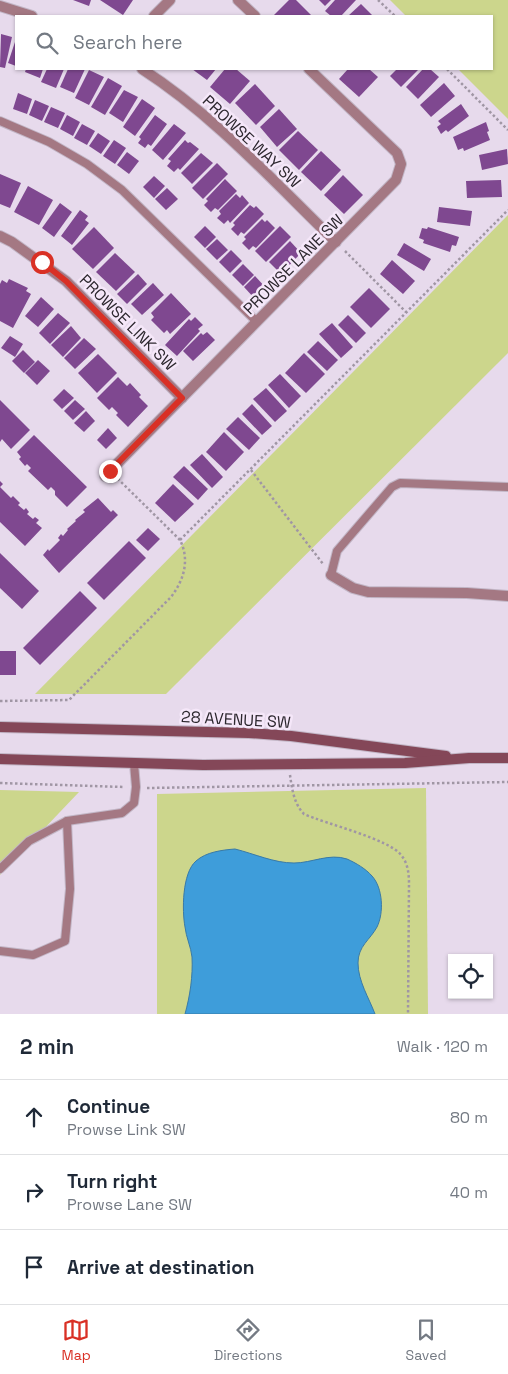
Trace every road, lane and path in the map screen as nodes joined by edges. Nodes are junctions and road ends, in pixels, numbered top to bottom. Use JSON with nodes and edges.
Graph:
{"nodes":[{"id":1,"x":170,"y":0,"type":"edge"},
{"id":2,"x":238,"y":0,"type":"edge"},
{"id":3,"x":378,"y":0,"type":"edge"},
{"id":4,"x":0,"y":6,"type":"edge"},
{"id":5,"x":29,"y":15,"type":"edge"},
{"id":6,"x":155,"y":15,"type":"edge"},
{"id":7,"x":254,"y":15,"type":"edge"},
{"id":8,"x":394,"y":15,"type":"edge"},
{"id":9,"x":144,"y":70,"type":"edge"},
{"id":10,"x":310,"y":70,"type":"edge"},
{"id":11,"x":448,"y":70,"type":"edge"},
{"id":12,"x":0,"y":121,"type":"edge"},
{"id":13,"x":508,"y":130,"type":"edge"},
{"id":14,"x":508,"y":210,"type":"edge"},
{"id":15,"x":0,"y":236,"type":"edge"},
{"id":16,"x":336,"y":242,"type":"junction"},
{"id":17,"x":406,"y":312,"type":"junction"},
{"id":18,"x":257,"y":322,"type":"junction"},
{"id":19,"x":182,"y":398,"type":"junction"},
{"id":20,"x":251,"y":470,"type":"junction"},
{"id":21,"x":108,"y":473,"type":"joint"},
{"id":22,"x":508,"y":487,"type":"edge"},
{"id":23,"x":180,"y":540,"type":"junction"},
{"id":24,"x":331,"y":575,"type":"junction"},
{"id":25,"x":508,"y":596,"type":"edge"},
{"id":26,"x":0,"y":701,"type":"edge"},
{"id":27,"x":0,"y":727,"type":"edge"},
{"id":28,"x":469,"y":758,"type":"junction"},
{"id":29,"x":508,"y":758,"type":"edge"},
{"id":30,"x":0,"y":759,"type":"edge"},
{"id":31,"x":134,"y":764,"type":"junction"},
{"id":32,"x":290,"y":774,"type":"dead end"},
{"id":33,"x":508,"y":782,"type":"edge"},
{"id":34,"x":0,"y":783,"type":"edge"},
{"id":35,"x":292,"y":786,"type":"junction"},
{"id":36,"x":122,"y":787,"type":"dead end"},
{"id":37,"x":150,"y":788,"type":"dead end"},
{"id":38,"x":67,"y":822,"type":"junction"},
{"id":39,"x":0,"y":869,"type":"edge"},
{"id":40,"x":0,"y":951,"type":"edge"},
{"id":41,"x":408,"y":1014,"type":"edge"}],
"edges":[{"from":1,"to":6,"type":"street"},
{"from":2,"to":7,"type":"street"},
{"from":3,"to":8,"type":"path"},
{"from":4,"to":5,"type":"street"},
{"from":9,"to":16,"type":"street","name":"PROWSE WAY SW"},
{"from":10,"to":16,"type":"street","name":"PROWSE LANE SW"},
{"from":11,"to":13,"type":"path"},
{"from":12,"to":18,"type":"lane"},
{"from":14,"to":17,"type":"path"},
{"from":15,"to":19,"type":"street","name":"PROWSE LINK SW"},
{"from":16,"to":17,"type":"path"},
{"from":16,"to":18,"type":"street","name":"PROWSE LANE SW"},
{"from":17,"to":20,"type":"path"},
{"from":18,"to":19,"type":"street","name":"PROWSE LANE SW"},
{"from":19,"to":21,"type":"street","name":"PROWSE LANE SW"},
{"from":20,"to":23,"type":"path"},
{"from":20,"to":24,"type":"path"},
{"from":21,"to":23,"type":"path"},
{"from":22,"to":24,"type":"lane"},
{"from":23,"to":26,"type":"path"},
{"from":24,"to":25,"type":"street"},
{"from":27,"to":28,"type":"main road","name":"28 AVENUE SW"},
{"from":28,"to":29,"type":"main road","name":"28 AVENUE SW"},
{"from":28,"to":31,"type":"main road","name":"28 AVENUE SW"},
{"from":30,"to":31,"type":"main road","name":"28 AVENUE SW"},
{"from":31,"to":38,"type":"lane"},
{"from":32,"to":35,"type":"path"},
{"from":33,"to":35,"type":"path"},
{"from":34,"to":36,"type":"path"},
{"from":35,"to":37,"type":"path"},
{"from":35,"to":41,"type":"path"},
{"from":38,"to":39,"type":"lane"},
{"from":38,"to":40,"type":"lane"}]}
